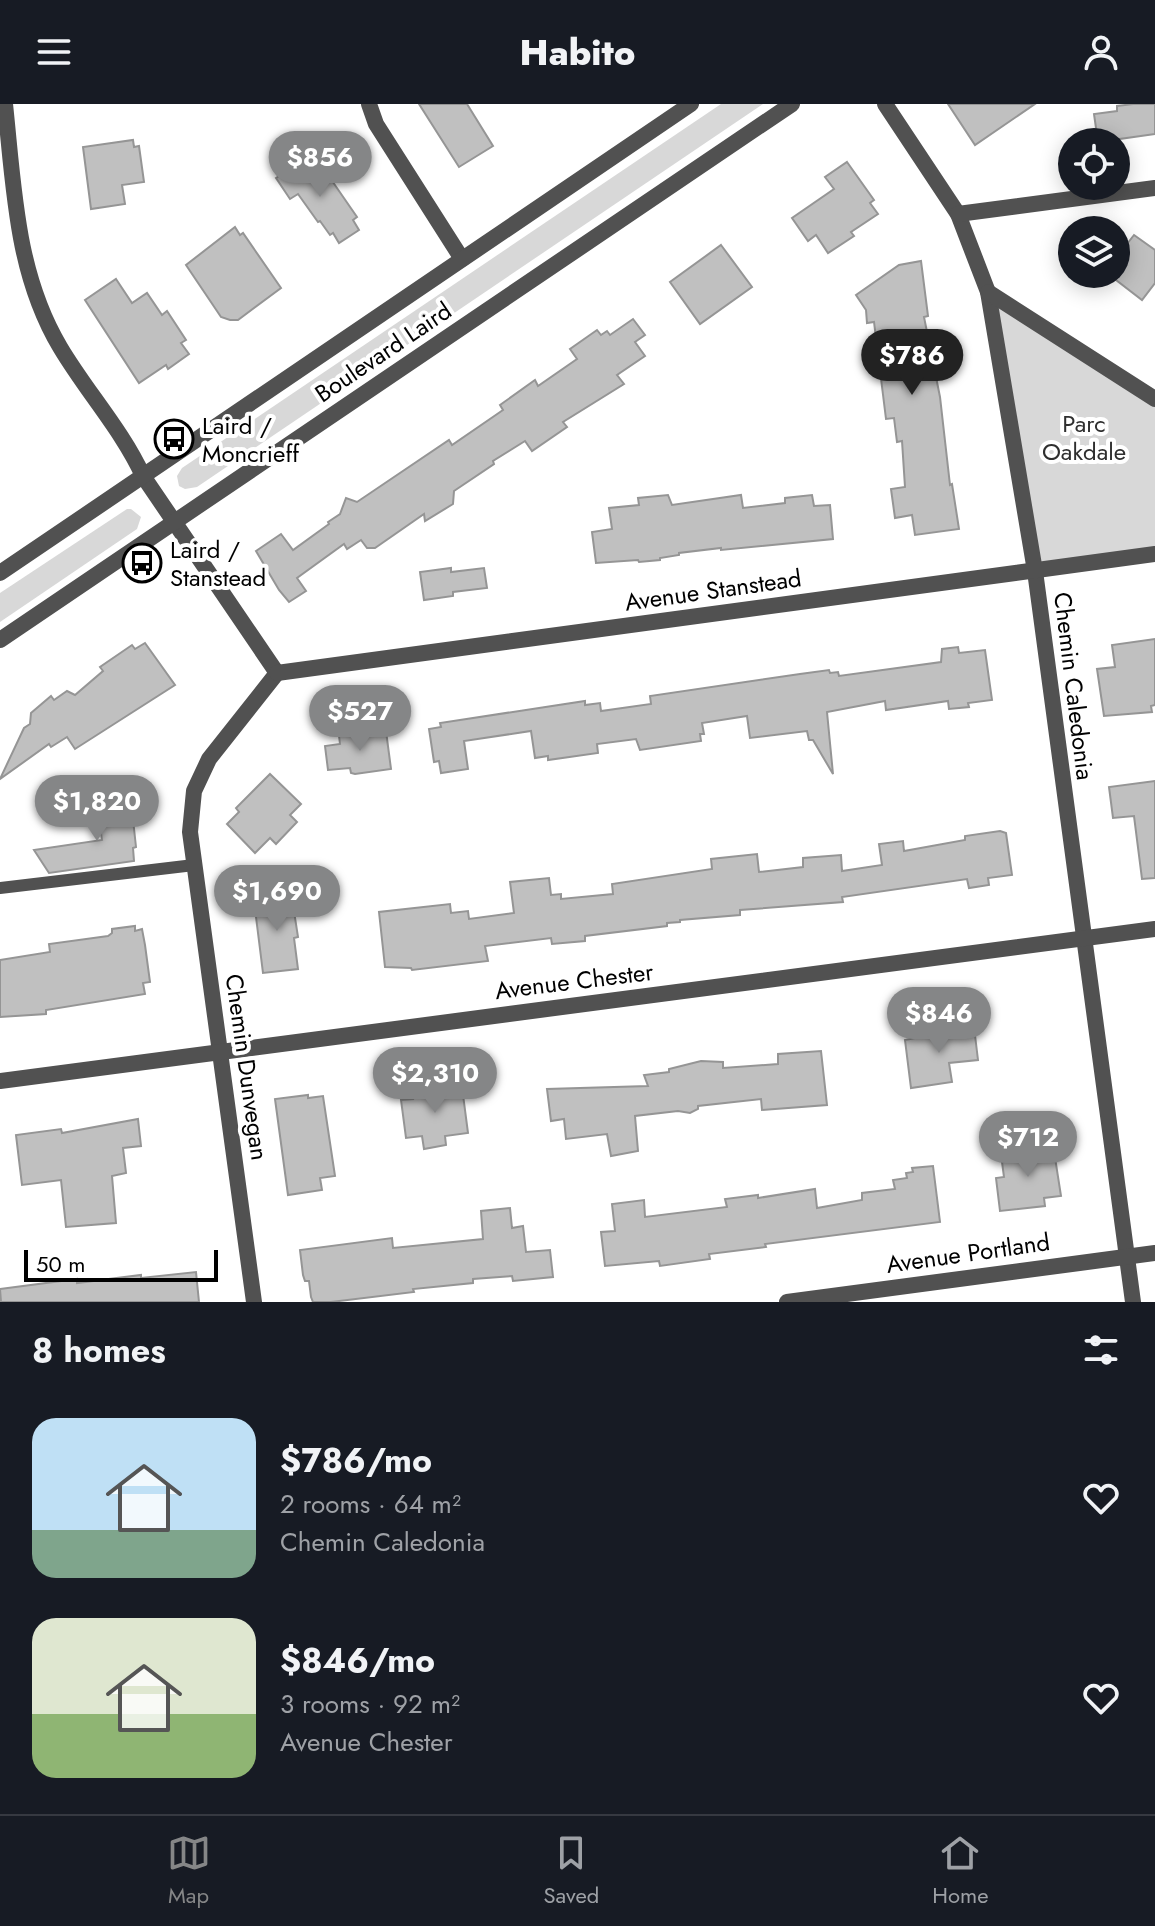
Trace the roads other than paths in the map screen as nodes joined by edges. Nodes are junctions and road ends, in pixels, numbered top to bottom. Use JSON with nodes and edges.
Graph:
{"nodes":[{"id":1,"x":5,"y":104,"type":"edge"},
{"id":2,"x":369,"y":104,"type":"edge"},
{"id":3,"x":691,"y":104,"type":"edge"},
{"id":4,"x":792,"y":104,"type":"edge"},
{"id":5,"x":885,"y":104,"type":"edge"},
{"id":6,"x":1155,"y":188,"type":"edge"},
{"id":7,"x":958,"y":214,"type":"junction"},
{"id":8,"x":462,"y":259,"type":"junction"},
{"id":9,"x":988,"y":292,"type":"junction"},
{"id":10,"x":1155,"y":399,"type":"edge"},
{"id":11,"x":143,"y":476,"type":"junction"},
{"id":12,"x":175,"y":522,"type":"junction"},
{"id":13,"x":1155,"y":554,"type":"edge"},
{"id":14,"x":1035,"y":571,"type":"junction"},
{"id":15,"x":0,"y":573,"type":"edge"},
{"id":16,"x":0,"y":640,"type":"edge"},
{"id":17,"x":277,"y":673,"type":"junction"},
{"id":18,"x":194,"y":865,"type":"junction"},
{"id":19,"x":0,"y":888,"type":"edge"},
{"id":20,"x":1155,"y":929,"type":"edge"},
{"id":21,"x":1083,"y":939,"type":"junction"},
{"id":22,"x":221,"y":1051,"type":"junction"},
{"id":23,"x":0,"y":1081,"type":"edge"},
{"id":24,"x":1155,"y":1253,"type":"edge"},
{"id":25,"x":1127,"y":1256,"type":"junction"},
{"id":26,"x":254,"y":1302,"type":"edge"},
{"id":27,"x":787,"y":1302,"type":"edge"},
{"id":28,"x":1133,"y":1302,"type":"edge"}],
"edges":[{"from":1,"to":11,"type":"street"},
{"from":2,"to":8,"type":"street"},
{"from":3,"to":8,"type":"street","name":"Boulevard Laird"},
{"from":4,"to":12,"type":"street","name":"Boulevard Laird"},
{"from":5,"to":7,"type":"street","name":"Chemin Caledonia"},
{"from":6,"to":7,"type":"street"},
{"from":7,"to":9,"type":"street","name":"Chemin Caledonia"},
{"from":8,"to":11,"type":"street","name":"Boulevard Laird"},
{"from":9,"to":10,"type":"street"},
{"from":9,"to":14,"type":"street","name":"Chemin Caledonia"},
{"from":11,"to":12,"type":"street"},
{"from":11,"to":15,"type":"street","name":"Boulevard Laird"},
{"from":12,"to":16,"type":"street","name":"Boulevard Laird"},
{"from":12,"to":17,"type":"street"},
{"from":13,"to":14,"type":"street","name":"Avenue Stanstead"},
{"from":14,"to":17,"type":"street","name":"Avenue Stanstead"},
{"from":14,"to":21,"type":"street","name":"Chemin Caledonia"},
{"from":17,"to":18,"type":"street","name":"Chemin Dunvegan"},
{"from":18,"to":19,"type":"lane"},
{"from":18,"to":22,"type":"street","name":"Chemin Dunvegan"},
{"from":20,"to":21,"type":"street","name":"Avenue Chester"},
{"from":21,"to":22,"type":"street","name":"Avenue Chester"},
{"from":21,"to":25,"type":"street","name":"Chemin Caledonia"},
{"from":22,"to":23,"type":"street","name":"Avenue Chester"},
{"from":22,"to":26,"type":"street","name":"Chemin Dunvegan"},
{"from":24,"to":25,"type":"street","name":"Avenue Portland"},
{"from":25,"to":27,"type":"street","name":"Avenue Portland"},
{"from":25,"to":28,"type":"street","name":"Chemin Caledonia"}]}
